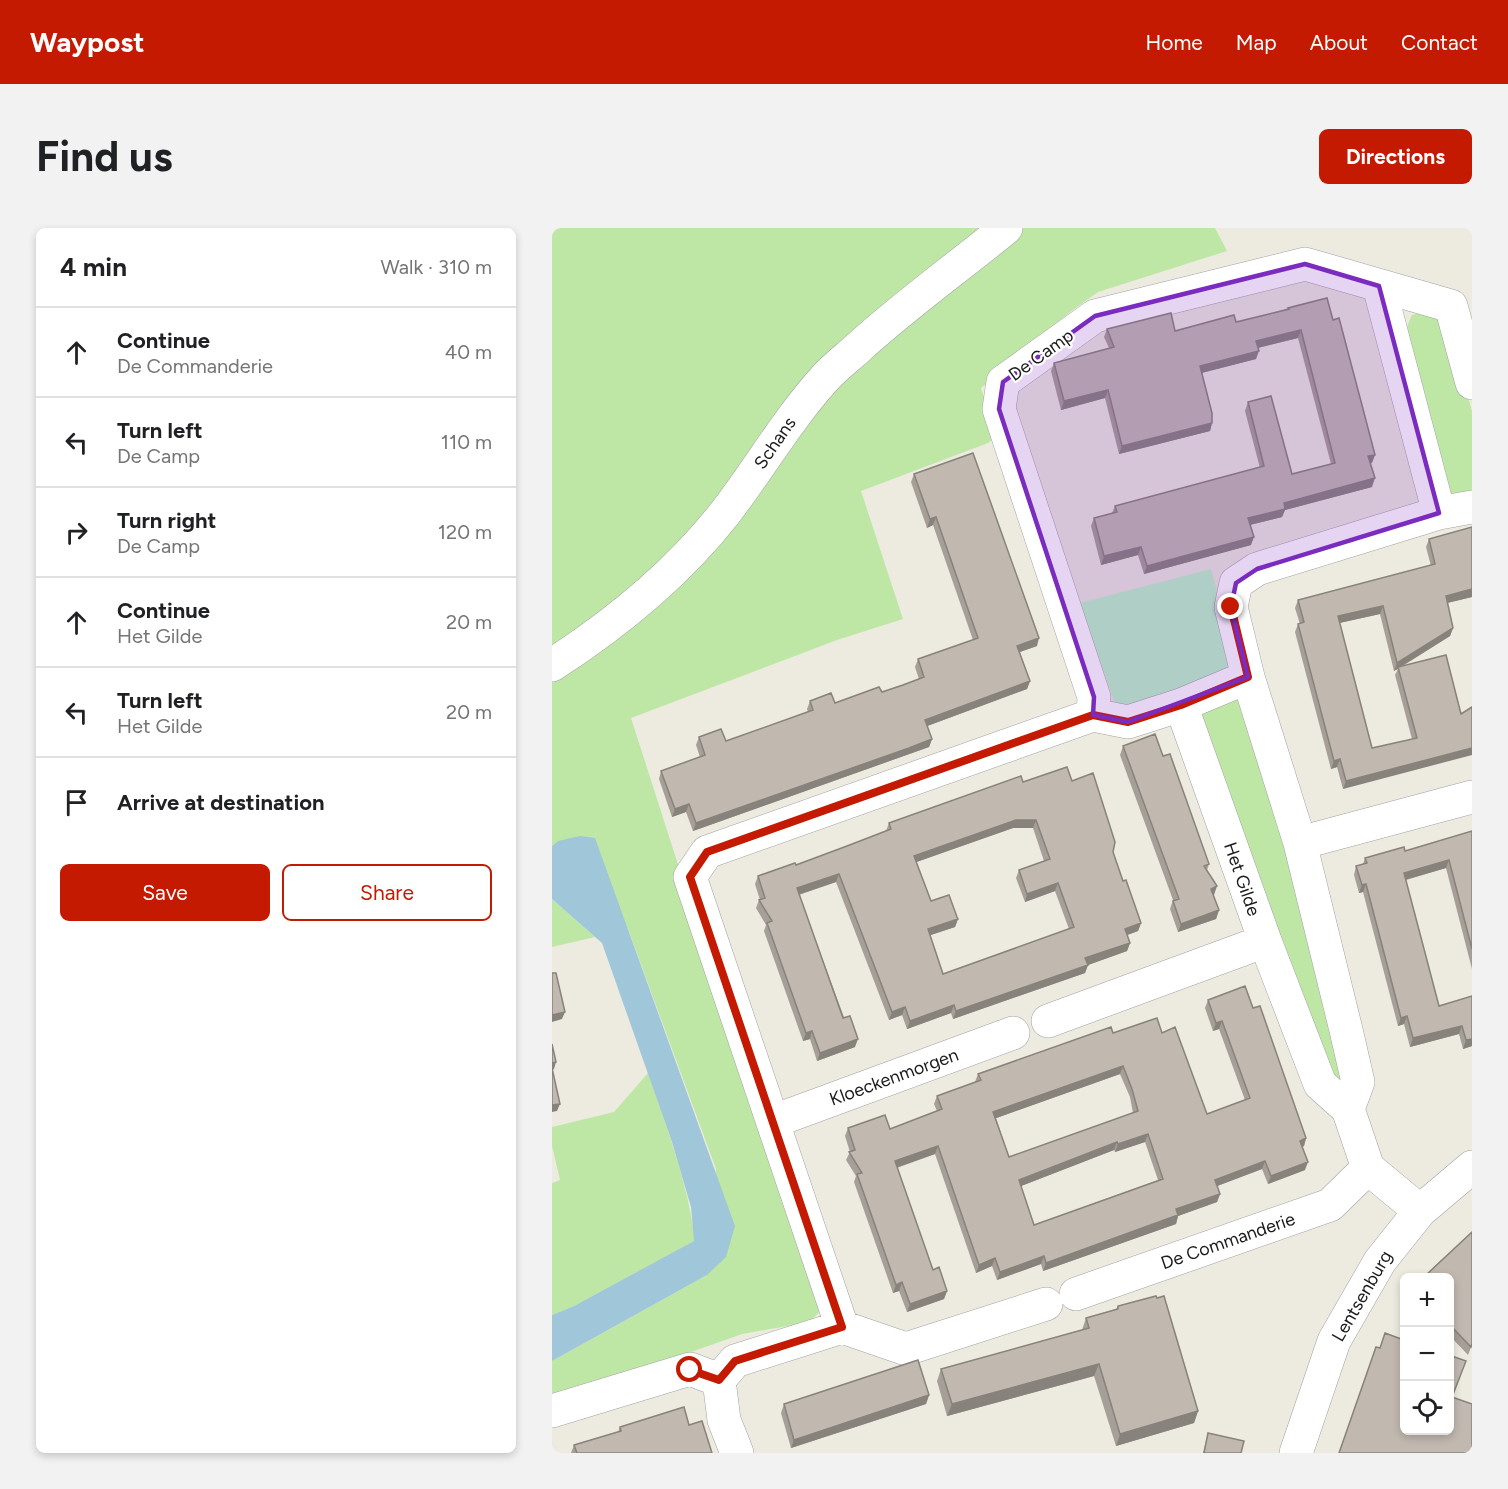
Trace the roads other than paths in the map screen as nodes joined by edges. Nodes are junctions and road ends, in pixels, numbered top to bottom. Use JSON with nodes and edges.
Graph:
{"nodes":[{"id":1,"x":1006,"y":228,"type":"edge"},
{"id":2,"x":1379,"y":286,"type":"junction"},
{"id":3,"x":1462,"y":301,"type":"edge"},
{"id":4,"x":1472,"y":383,"type":"edge"},
{"id":5,"x":1472,"y":507,"type":"edge"},
{"id":6,"x":1439,"y":513,"type":"junction"},
{"id":7,"x":552,"y":665,"type":"edge"},
{"id":8,"x":1248,"y":677,"type":"junction"},
{"id":9,"x":1181,"y":705,"type":"junction"},
{"id":10,"x":1093,"y":715,"type":"junction"},
{"id":11,"x":1472,"y":797,"type":"edge"},
{"id":12,"x":1300,"y":843,"type":"junction"},
{"id":13,"x":1265,"y":941,"type":"junction"},
{"id":14,"x":1048,"y":1021,"type":"dead end"},
{"id":15,"x":1013,"y":1034,"type":"dead end"},
{"id":16,"x":1348,"y":1109,"type":"junction"},
{"id":17,"x":774,"y":1121,"type":"junction"},
{"id":18,"x":1472,"y":1167,"type":"edge"},
{"id":19,"x":1368,"y":1168,"type":"junction"},
{"id":20,"x":1420,"y":1211,"type":"junction"},
{"id":21,"x":842,"y":1327,"type":"junction"},
{"id":22,"x":719,"y":1380,"type":"junction"},
{"id":23,"x":552,"y":1411,"type":"edge"},
{"id":24,"x":737,"y":1453,"type":"edge"},
{"id":25,"x":1296,"y":1453,"type":"edge"}],
"edges":[{"from":1,"to":7,"type":"street","name":"Schans"},
{"from":2,"to":3,"type":"street","name":"De Camp"},
{"from":2,"to":6,"type":"street"},
{"from":2,"to":10,"type":"street","name":"De Camp"},
{"from":3,"to":4,"type":"street","name":"De Camp"},
{"from":5,"to":6,"type":"street"},
{"from":6,"to":8,"type":"street"},
{"from":8,"to":9,"type":"street"},
{"from":8,"to":12,"type":"street"},
{"from":9,"to":10,"type":"street"},
{"from":9,"to":13,"type":"street","name":"Het Gilde"},
{"from":10,"to":17,"type":"street"},
{"from":11,"to":12,"type":"street"},
{"from":12,"to":16,"type":"street"},
{"from":13,"to":14,"type":"street"},
{"from":13,"to":16,"type":"street","name":"Het Gilde"},
{"from":15,"to":17,"type":"street","name":"Kloeckenmorgen"},
{"from":16,"to":19,"type":"street","name":"Het Gilde"},
{"from":17,"to":21,"type":"street"},
{"from":18,"to":20,"type":"street","name":"Lentsenburg"},
{"from":19,"to":20,"type":"street"},
{"from":19,"to":21,"type":"street","name":"De Commanderie"},
{"from":20,"to":25,"type":"street","name":"Lentsenburg"},
{"from":21,"to":22,"type":"street"},
{"from":22,"to":23,"type":"street"},
{"from":22,"to":24,"type":"street"}]}
